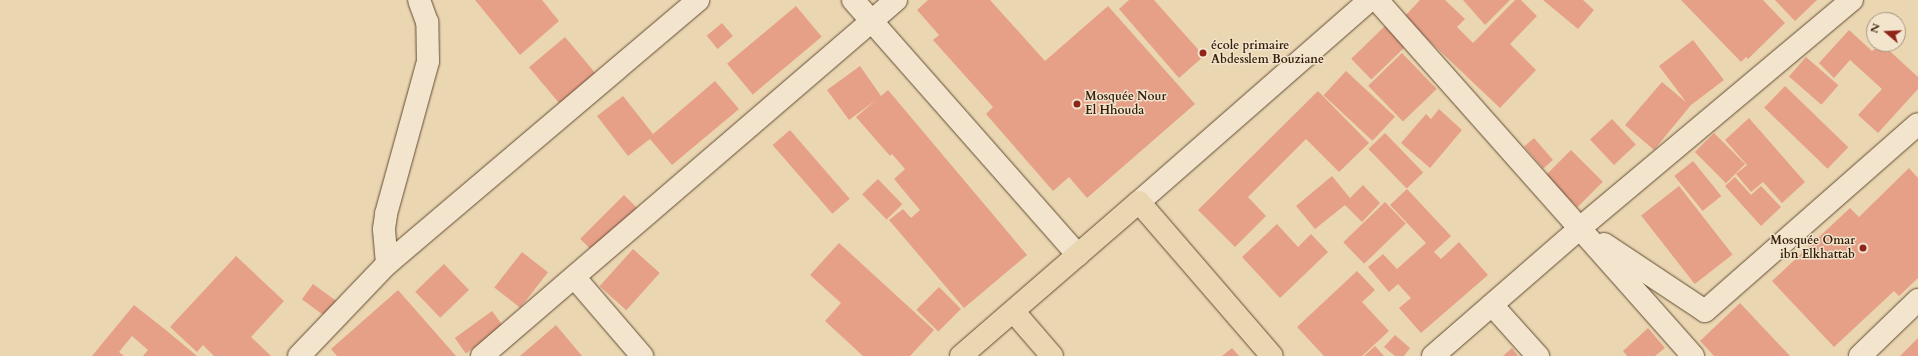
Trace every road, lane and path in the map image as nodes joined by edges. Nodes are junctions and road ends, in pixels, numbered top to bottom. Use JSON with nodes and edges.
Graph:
{"nodes":[{"id":1,"x":419,"y":0,"type":"edge"},
{"id":2,"x":698,"y":0,"type":"edge"},
{"id":3,"x":853,"y":0,"type":"edge"},
{"id":4,"x":896,"y":0,"type":"edge"},
{"id":5,"x":1370,"y":0,"type":"edge"},
{"id":6,"x":1377,"y":0,"type":"edge"},
{"id":7,"x":1852,"y":0,"type":"edge"},
{"id":8,"x":874,"y":20,"type":"junction"},
{"id":9,"x":1918,"y":124,"type":"edge"},
{"id":10,"x":1139,"y":202,"type":"junction"},
{"id":11,"x":1580,"y":228,"type":"junction"},
{"id":12,"x":1078,"y":256,"type":"junction"},
{"id":13,"x":387,"y":264,"type":"junction"},
{"id":14,"x":575,"y":278,"type":"junction"},
{"id":15,"x":1918,"y":300,"type":"edge"},
{"id":16,"x":1492,"y":305,"type":"junction"},
{"id":17,"x":1014,"y":312,"type":"junction"},
{"id":18,"x":299,"y":356,"type":"edge"},
{"id":19,"x":482,"y":356,"type":"edge"},
{"id":20,"x":642,"y":356,"type":"edge"},
{"id":21,"x":961,"y":356,"type":"edge"},
{"id":22,"x":1052,"y":356,"type":"edge"},
{"id":23,"x":1272,"y":356,"type":"edge"},
{"id":24,"x":1433,"y":356,"type":"edge"},
{"id":25,"x":1538,"y":356,"type":"edge"},
{"id":26,"x":1693,"y":356,"type":"edge"},
{"id":27,"x":1860,"y":356,"type":"edge"}],
"edges":[{"from":1,"to":13,"type":"street"},
{"from":2,"to":13,"type":"street"},
{"from":3,"to":8,"type":"street"},
{"from":4,"to":8,"type":"street"},
{"from":5,"to":10,"type":"street"},
{"from":6,"to":11,"type":"street"},
{"from":7,"to":11,"type":"street"},
{"from":8,"to":12,"type":"street"},
{"from":8,"to":14,"type":"street"},
{"from":9,"to":11,"type":"street"},
{"from":10,"to":12,"type":"main road"},
{"from":10,"to":23,"type":"main road"},
{"from":11,"to":16,"type":"street"},
{"from":11,"to":26,"type":"street"},
{"from":12,"to":17,"type":"main road"},
{"from":13,"to":18,"type":"street"},
{"from":14,"to":19,"type":"street"},
{"from":14,"to":20,"type":"street"},
{"from":15,"to":27,"type":"street"},
{"from":16,"to":24,"type":"street"},
{"from":16,"to":25,"type":"street"},
{"from":17,"to":21,"type":"main road"},
{"from":17,"to":22,"type":"main road"}]}
